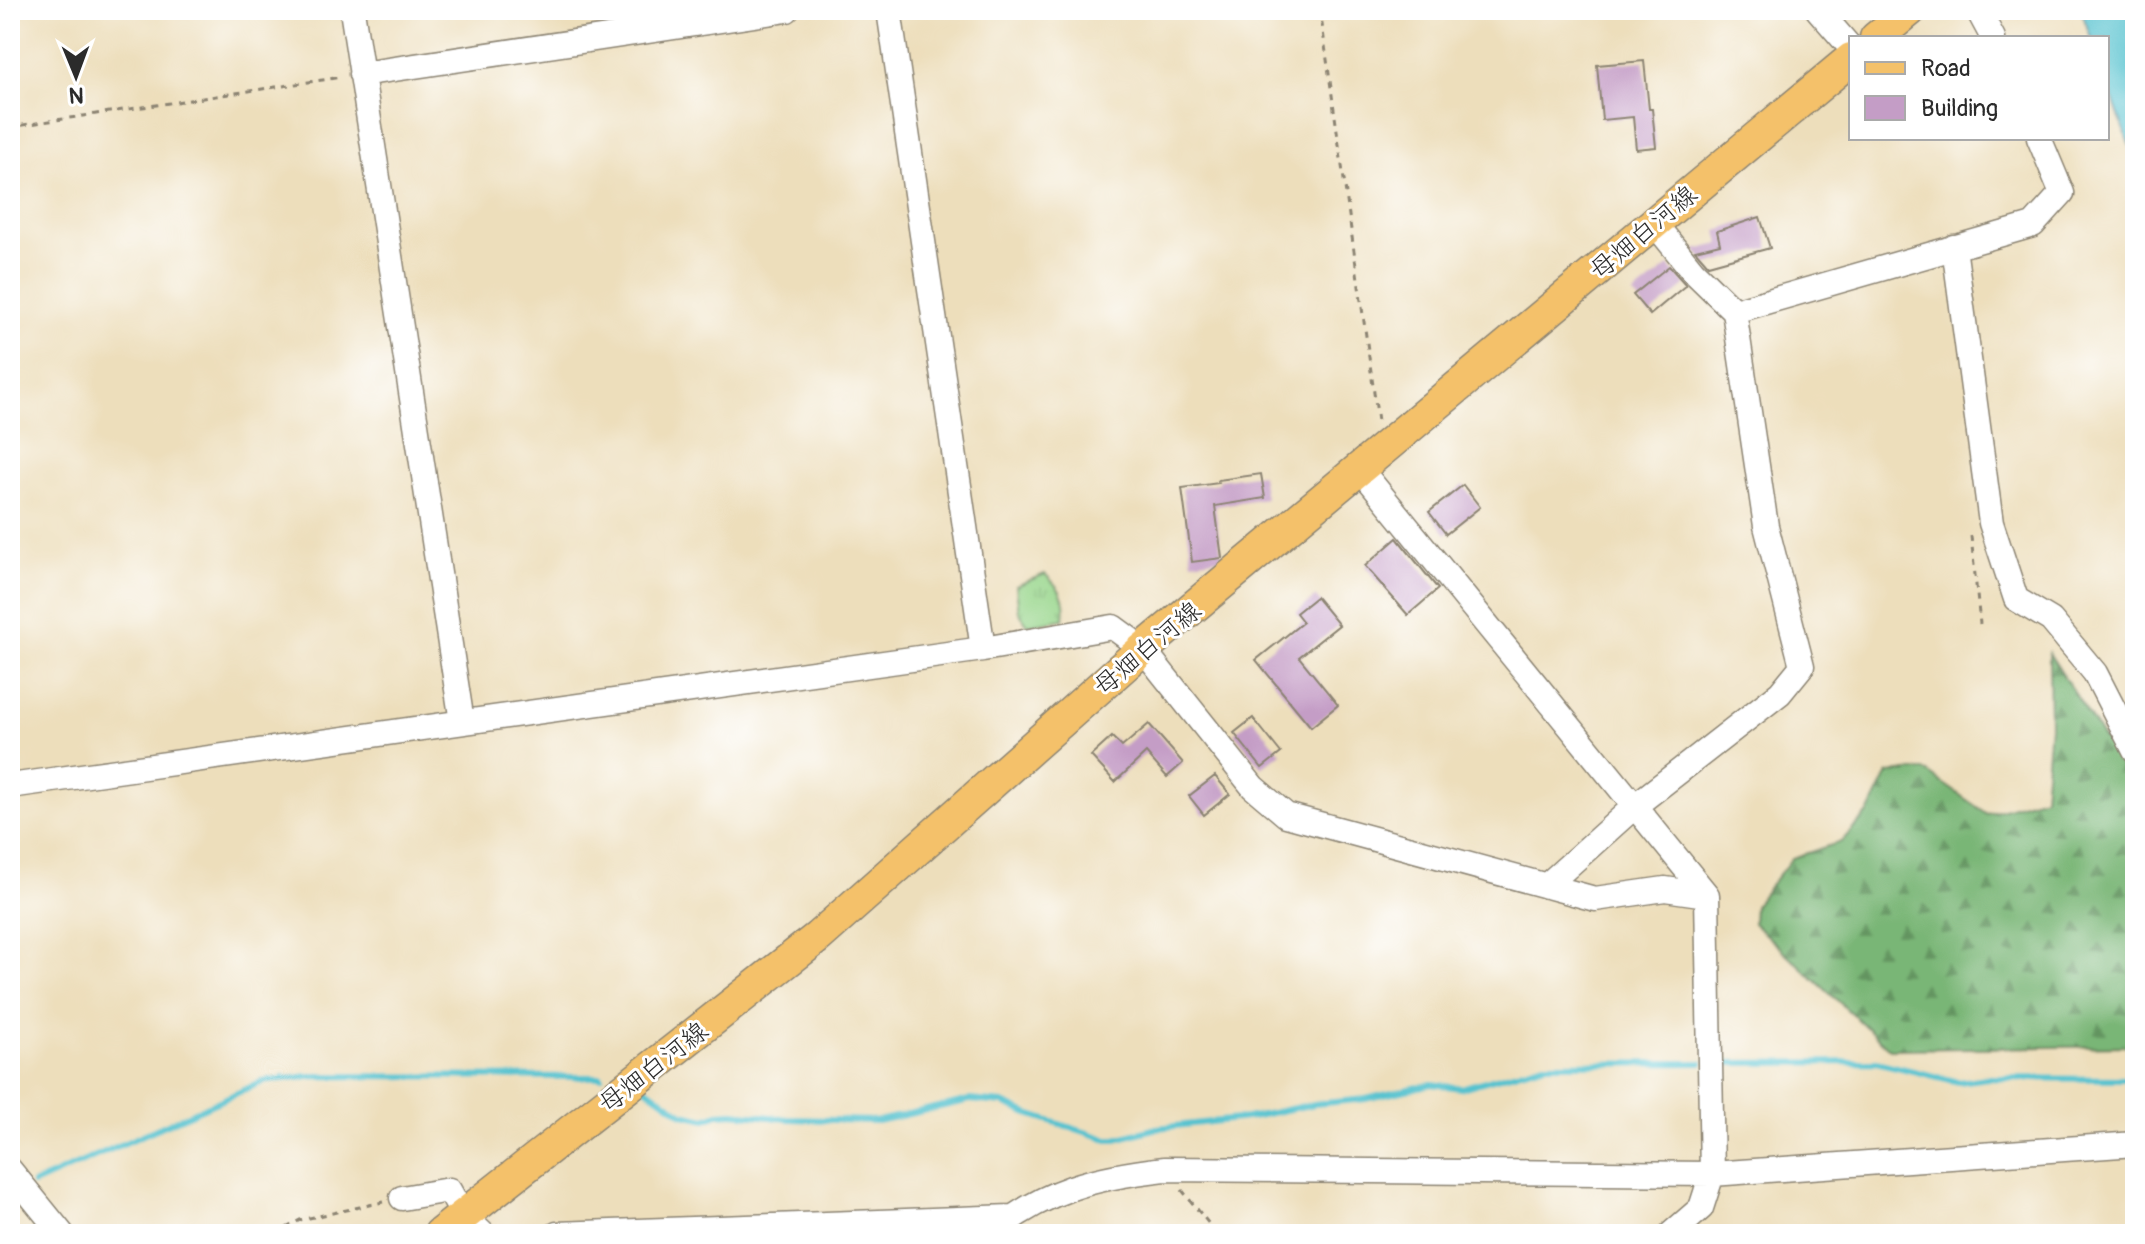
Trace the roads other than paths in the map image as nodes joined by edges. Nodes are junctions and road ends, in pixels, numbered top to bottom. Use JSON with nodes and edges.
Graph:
{"nodes":[{"id":1,"x":352,"y":10,"type":"edge"},
{"id":2,"x":787,"y":10,"type":"edge"},
{"id":3,"x":889,"y":10,"type":"edge"},
{"id":4,"x":1818,"y":10,"type":"edge"},
{"id":5,"x":1910,"y":10,"type":"edge"},
{"id":6,"x":1978,"y":10,"type":"edge"},
{"id":7,"x":1878,"y":36,"type":"edge"},
{"id":8,"x":1992,"y":36,"type":"edge"},
{"id":9,"x":1849,"y":46,"type":"edge"},
{"id":10,"x":1849,"y":61,"type":"edge"},
{"id":11,"x":361,"y":74,"type":"junction"},
{"id":12,"x":2040,"y":140,"type":"edge"},
{"id":13,"x":1654,"y":223,"type":"junction"},
{"id":14,"x":1954,"y":247,"type":"junction"},
{"id":15,"x":1734,"y":311,"type":"junction"},
{"id":16,"x":1361,"y":470,"type":"junction"},
{"id":17,"x":983,"y":649,"type":"junction"},
{"id":18,"x":1143,"y":649,"type":"junction"},
{"id":19,"x":462,"y":722,"type":"junction"},
{"id":20,"x":2135,"y":751,"type":"edge"},
{"id":21,"x":10,"y":786,"type":"edge"},
{"id":22,"x":1636,"y":805,"type":"junction"},
{"id":23,"x":1546,"y":886,"type":"junction"},
{"id":24,"x":1707,"y":895,"type":"junction"},
{"id":25,"x":2135,"y":1144,"type":"edge"},
{"id":26,"x":10,"y":1170,"type":"edge"},
{"id":27,"x":1712,"y":1174,"type":"junction"},
{"id":28,"x":402,"y":1198,"type":"road end"},
{"id":29,"x":1011,"y":1217,"type":"junction"},
{"id":30,"x":462,"y":1228,"type":"edge"},
{"id":31,"x":62,"y":1234,"type":"edge"},
{"id":32,"x":557,"y":1234,"type":"edge"},
{"id":33,"x":990,"y":1234,"type":"edge"},
{"id":34,"x":1671,"y":1234,"type":"edge"}],
"edges":[{"from":1,"to":11,"type":"street"},
{"from":2,"to":11,"type":"street"},
{"from":3,"to":17,"type":"street"},
{"from":4,"to":9,"type":"street"},
{"from":5,"to":7,"type":"main road"},
{"from":6,"to":8,"type":"street"},
{"from":10,"to":13,"type":"main road","name":"母畑白河線"},
{"from":11,"to":19,"type":"street"},
{"from":12,"to":14,"type":"street"},
{"from":13,"to":15,"type":"street"},
{"from":13,"to":16,"type":"main road","name":"母畑白河線"},
{"from":14,"to":15,"type":"street"},
{"from":14,"to":20,"type":"street"},
{"from":15,"to":22,"type":"street"},
{"from":16,"to":18,"type":"main road","name":"母畑白河線"},
{"from":16,"to":22,"type":"street"},
{"from":17,"to":18,"type":"street"},
{"from":17,"to":19,"type":"street"},
{"from":18,"to":23,"type":"street"},
{"from":18,"to":30,"type":"main road","name":"母畑白河線"},
{"from":19,"to":21,"type":"street"},
{"from":22,"to":23,"type":"street"},
{"from":22,"to":24,"type":"street"},
{"from":23,"to":24,"type":"street"},
{"from":24,"to":27,"type":"street"},
{"from":25,"to":27,"type":"street"},
{"from":26,"to":31,"type":"street"},
{"from":27,"to":29,"type":"street"},
{"from":27,"to":34,"type":"street"},
{"from":28,"to":30,"type":"street"},
{"from":29,"to":32,"type":"street"},
{"from":29,"to":33,"type":"street"}]}
